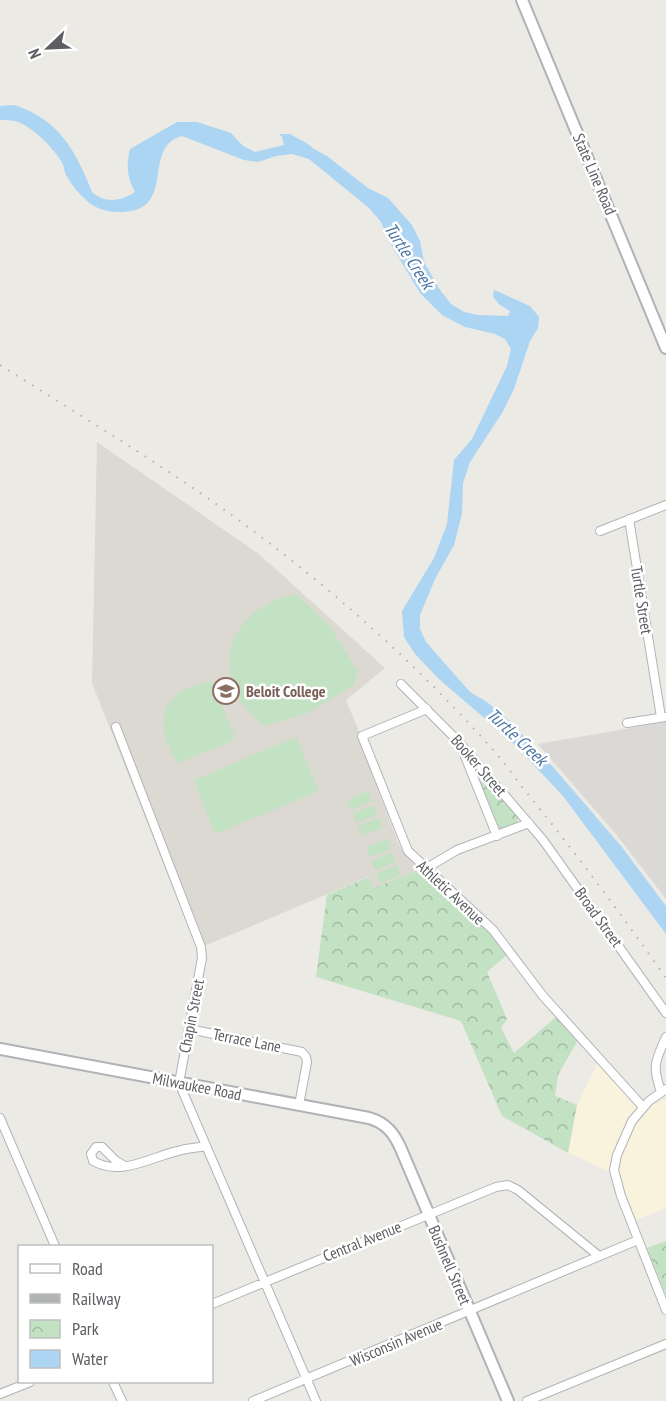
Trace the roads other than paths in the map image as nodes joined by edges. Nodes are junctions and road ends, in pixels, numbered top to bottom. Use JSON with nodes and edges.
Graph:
{"nodes":[{"id":1,"x":522,"y":0,"type":"edge"},
{"id":2,"x":665,"y":343,"type":"edge"},
{"id":3,"x":666,"y":505,"type":"edge"},
{"id":4,"x":628,"y":519,"type":"junction"},
{"id":5,"x":600,"y":531,"type":"dead end"},
{"id":6,"x":401,"y":684,"type":"dead end"},
{"id":7,"x":427,"y":710,"type":"junction"},
{"id":8,"x":664,"y":717,"type":"edge"},
{"id":9,"x":627,"y":723,"type":"dead end"},
{"id":10,"x":116,"y":727,"type":"dead end"},
{"id":11,"x":459,"y":742,"type":"junction"},
{"id":12,"x":529,"y":823,"type":"junction"},
{"id":13,"x":497,"y":836,"type":"junction"},
{"id":14,"x":425,"y":869,"type":"junction"},
{"id":15,"x":666,"y":1013,"type":"edge"},
{"id":16,"x":189,"y":1029,"type":"junction"},
{"id":17,"x":666,"y":1037,"type":"edge"},
{"id":18,"x":0,"y":1049,"type":"edge"},
{"id":19,"x":179,"y":1083,"type":"junction"},
{"id":20,"x":663,"y":1090,"type":"edge"},
{"id":21,"x":299,"y":1105,"type":"junction"},
{"id":22,"x":643,"y":1107,"type":"junction"},
{"id":23,"x":0,"y":1118,"type":"edge"},
{"id":24,"x":390,"y":1131,"type":"joint"},
{"id":25,"x":206,"y":1146,"type":"junction"},
{"id":26,"x":125,"y":1166,"type":"dead end"},
{"id":27,"x":429,"y":1214,"type":"junction"},
{"id":28,"x":638,"y":1240,"type":"junction"},
{"id":29,"x":55,"y":1245,"type":"edge"},
{"id":30,"x":599,"y":1256,"type":"junction"},
{"id":31,"x":265,"y":1282,"type":"junction"},
{"id":32,"x":213,"y":1304,"type":"edge"},
{"id":33,"x":666,"y":1310,"type":"edge"},
{"id":34,"x":469,"y":1311,"type":"junction"},
{"id":35,"x":666,"y":1344,"type":"edge"},
{"id":36,"x":307,"y":1379,"type":"junction"},
{"id":37,"x":28,"y":1383,"type":"edge"},
{"id":38,"x":113,"y":1383,"type":"edge"},
{"id":39,"x":0,"y":1394,"type":"edge"},
{"id":40,"x":122,"y":1401,"type":"edge"},
{"id":41,"x":253,"y":1401,"type":"edge"},
{"id":42,"x":316,"y":1401,"type":"edge"},
{"id":43,"x":508,"y":1401,"type":"edge"},
{"id":44,"x":526,"y":1401,"type":"edge"}],
"edges":[{"from":1,"to":2,"type":"street","name":"State Line Road"},
{"from":3,"to":4,"type":"street"},
{"from":4,"to":5,"type":"street"},
{"from":4,"to":8,"type":"street","name":"Turtle Street"},
{"from":6,"to":7,"type":"street"},
{"from":7,"to":11,"type":"street","name":"Booker Street"},
{"from":7,"to":14,"type":"street","name":"Athletic Avenue"},
{"from":8,"to":9,"type":"street"},
{"from":10,"to":16,"type":"street","name":"Chapin Street"},
{"from":11,"to":12,"type":"street","name":"Booker Street"},
{"from":11,"to":13,"type":"street"},
{"from":12,"to":13,"type":"street"},
{"from":12,"to":15,"type":"street","name":"Broad Street"},
{"from":13,"to":14,"type":"street"},
{"from":14,"to":22,"type":"street","name":"Athletic Avenue"},
{"from":16,"to":19,"type":"street","name":"Chapin Street"},
{"from":16,"to":21,"type":"street","name":"Terrace Lane"},
{"from":17,"to":20,"type":"street"},
{"from":18,"to":19,"type":"street","name":"Milwaukee Road"},
{"from":19,"to":21,"type":"street","name":"Milwaukee Road"},
{"from":19,"to":25,"type":"street"},
{"from":20,"to":22,"type":"street"},
{"from":21,"to":24,"type":"street","name":"Milwaukee Road"},
{"from":22,"to":28,"type":"street"},
{"from":23,"to":29,"type":"street"},
{"from":24,"to":27,"type":"street","name":"Bushnell Street"},
{"from":25,"to":26,"type":"street"},
{"from":25,"to":31,"type":"street"},
{"from":27,"to":30,"type":"street","name":"Central Avenue"},
{"from":27,"to":31,"type":"street","name":"Central Avenue"},
{"from":27,"to":34,"type":"street","name":"Bushnell Street"},
{"from":28,"to":30,"type":"street","name":"Wisconsin Avenue"},
{"from":28,"to":33,"type":"street"},
{"from":30,"to":34,"type":"street","name":"Wisconsin Avenue"},
{"from":31,"to":32,"type":"street","name":"Central Avenue"},
{"from":31,"to":36,"type":"street"},
{"from":34,"to":36,"type":"street","name":"Wisconsin Avenue"},
{"from":34,"to":43,"type":"street","name":"Bushnell Street"},
{"from":35,"to":44,"type":"street"},
{"from":36,"to":41,"type":"street","name":"Wisconsin Avenue"},
{"from":36,"to":42,"type":"street"},
{"from":37,"to":39,"type":"street"},
{"from":38,"to":40,"type":"street"}]}
